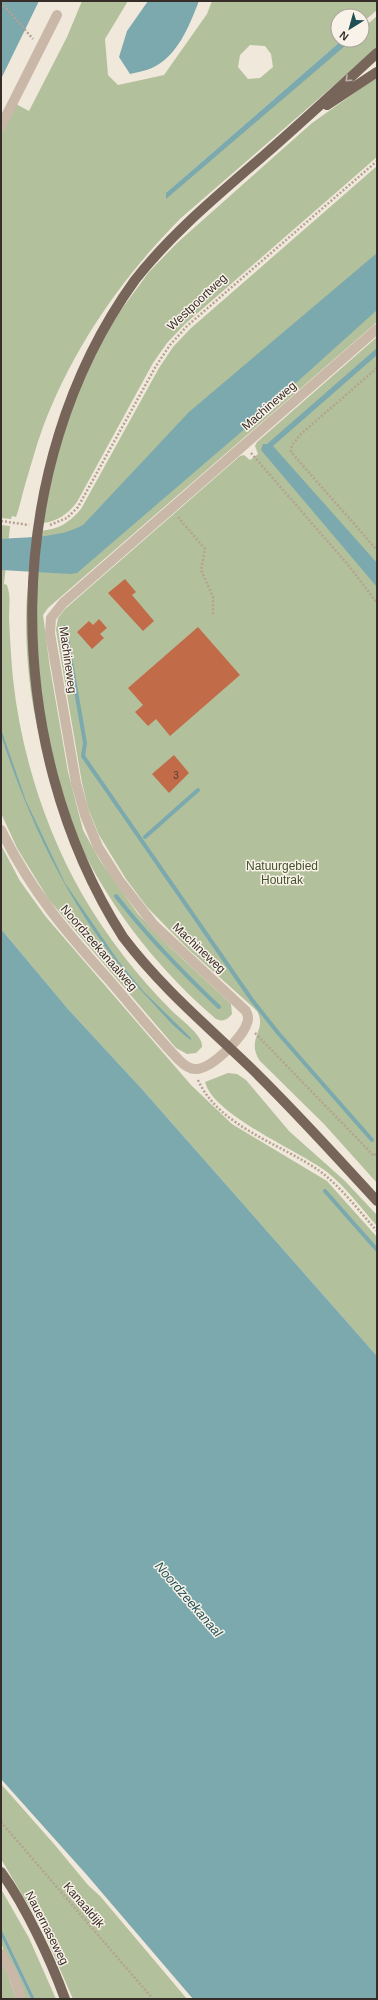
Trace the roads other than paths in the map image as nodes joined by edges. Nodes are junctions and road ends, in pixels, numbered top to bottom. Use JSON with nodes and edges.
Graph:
{"nodes":[{"id":1,"x":57,"y":15,"type":"dead end"},
{"id":2,"x":377,"y":53,"type":"edge"},
{"id":3,"x":377,"y":72,"type":"edge"},
{"id":4,"x":300,"y":123,"type":"junction"},
{"id":5,"x":1,"y":126,"type":"edge"},
{"id":6,"x":377,"y":329,"type":"edge"},
{"id":7,"x":47,"y":441,"type":"dead end"},
{"id":8,"x":44,"y":779,"type":"dead end"},
{"id":9,"x":1,"y":830,"type":"edge"},
{"id":10,"x":229,"y":1047,"type":"junction"},
{"id":11,"x":377,"y":1201,"type":"edge"},
{"id":12,"x":1,"y":1872,"type":"edge"},
{"id":13,"x":1,"y":1954,"type":"edge"},
{"id":14,"x":21,"y":1999,"type":"edge"},
{"id":15,"x":65,"y":1999,"type":"edge"}],
"edges":[{"from":1,"to":5,"type":"street"},
{"from":2,"to":4,"type":"main road","one_way":true},
{"from":3,"to":4,"type":"main road"},
{"from":4,"to":7,"type":"main road"},
{"from":6,"to":10,"type":"street","name":"Machineweg"},
{"from":8,"to":10,"type":"main road"},
{"from":9,"to":10,"type":"street","name":"Noordzeekanaalweg"},
{"from":10,"to":11,"type":"main road"},
{"from":12,"to":15,"type":"main road","name":"Nauernaseweg"},
{"from":13,"to":14,"type":"street"}]}
